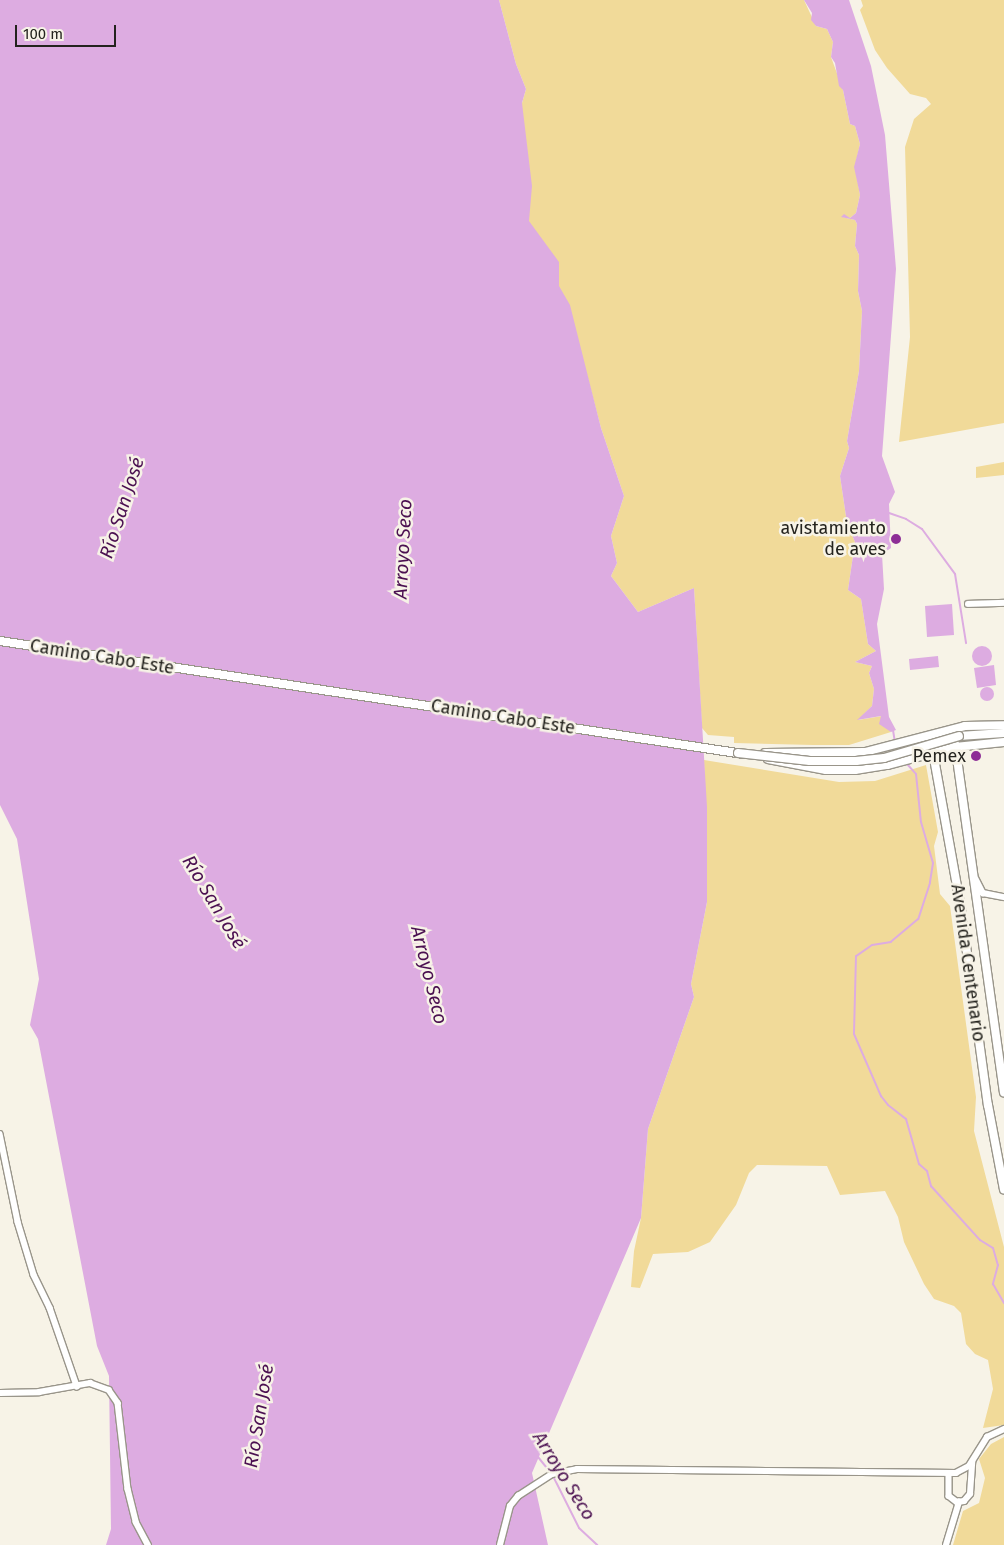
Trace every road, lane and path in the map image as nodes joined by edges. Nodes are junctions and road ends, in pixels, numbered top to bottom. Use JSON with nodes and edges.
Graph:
{"nodes":[{"id":1,"x":1004,"y":603,"type":"edge"},
{"id":2,"x":968,"y":604,"type":"dead end"},
{"id":3,"x":0,"y":641,"type":"edge"},
{"id":4,"x":1004,"y":724,"type":"edge"},
{"id":5,"x":953,"y":730,"type":"junction"},
{"id":6,"x":1004,"y":733,"type":"edge"},
{"id":7,"x":930,"y":736,"type":"junction"},
{"id":8,"x":1004,"y":742,"type":"edge"},
{"id":9,"x":956,"y":747,"type":"junction"},
{"id":10,"x":738,"y":753,"type":"junction"},
{"id":11,"x":934,"y":753,"type":"junction"},
{"id":12,"x":970,"y":858,"type":"junction"},
{"id":13,"x":1004,"y":898,"type":"edge"},
{"id":14,"x":1004,"y":1092,"type":"edge"},
{"id":15,"x":0,"y":1134,"type":"edge"},
{"id":16,"x":1004,"y":1190,"type":"edge"},
{"id":17,"x":77,"y":1386,"type":"junction"},
{"id":18,"x":0,"y":1393,"type":"edge"},
{"id":19,"x":1004,"y":1429,"type":"edge"},
{"id":20,"x":972,"y":1462,"type":"junction"},
{"id":21,"x":949,"y":1473,"type":"junction"},
{"id":22,"x":958,"y":1502,"type":"junction"},
{"id":23,"x":148,"y":1545,"type":"edge"},
{"id":24,"x":500,"y":1545,"type":"edge"},
{"id":25,"x":946,"y":1545,"type":"edge"}],
"edges":[{"from":1,"to":2,"type":"street"},
{"from":3,"to":10,"type":"main road","name":"Camino Cabo Este"},
{"from":4,"to":5,"type":"main road"},
{"from":5,"to":7,"type":"main road"},
{"from":5,"to":9,"type":"main road","name":"Avenida Centenario"},
{"from":6,"to":10,"type":"main road","name":"Camino Cabo Este","bridge":true},
{"from":7,"to":10,"type":"main road","bridge":true},
{"from":7,"to":11,"type":"main road","name":"Avenida Centenario"},
{"from":8,"to":9,"type":"main road"},
{"from":9,"to":11,"type":"main road"},
{"from":9,"to":12,"type":"main road","name":"Avenida Centenario"},
{"from":10,"to":11,"type":"main road","bridge":true},
{"from":11,"to":16,"type":"main road","name":"Avenida Centenario"},
{"from":12,"to":13,"type":"street"},
{"from":12,"to":14,"type":"main road","name":"Avenida Centenario"},
{"from":15,"to":17,"type":"street"},
{"from":17,"to":18,"type":"street"},
{"from":17,"to":23,"type":"street"},
{"from":19,"to":20,"type":"street"},
{"from":20,"to":21,"type":"street"},
{"from":20,"to":22,"type":"street"},
{"from":21,"to":22,"type":"street"},
{"from":21,"to":24,"type":"street"},
{"from":22,"to":25,"type":"street"}]}
